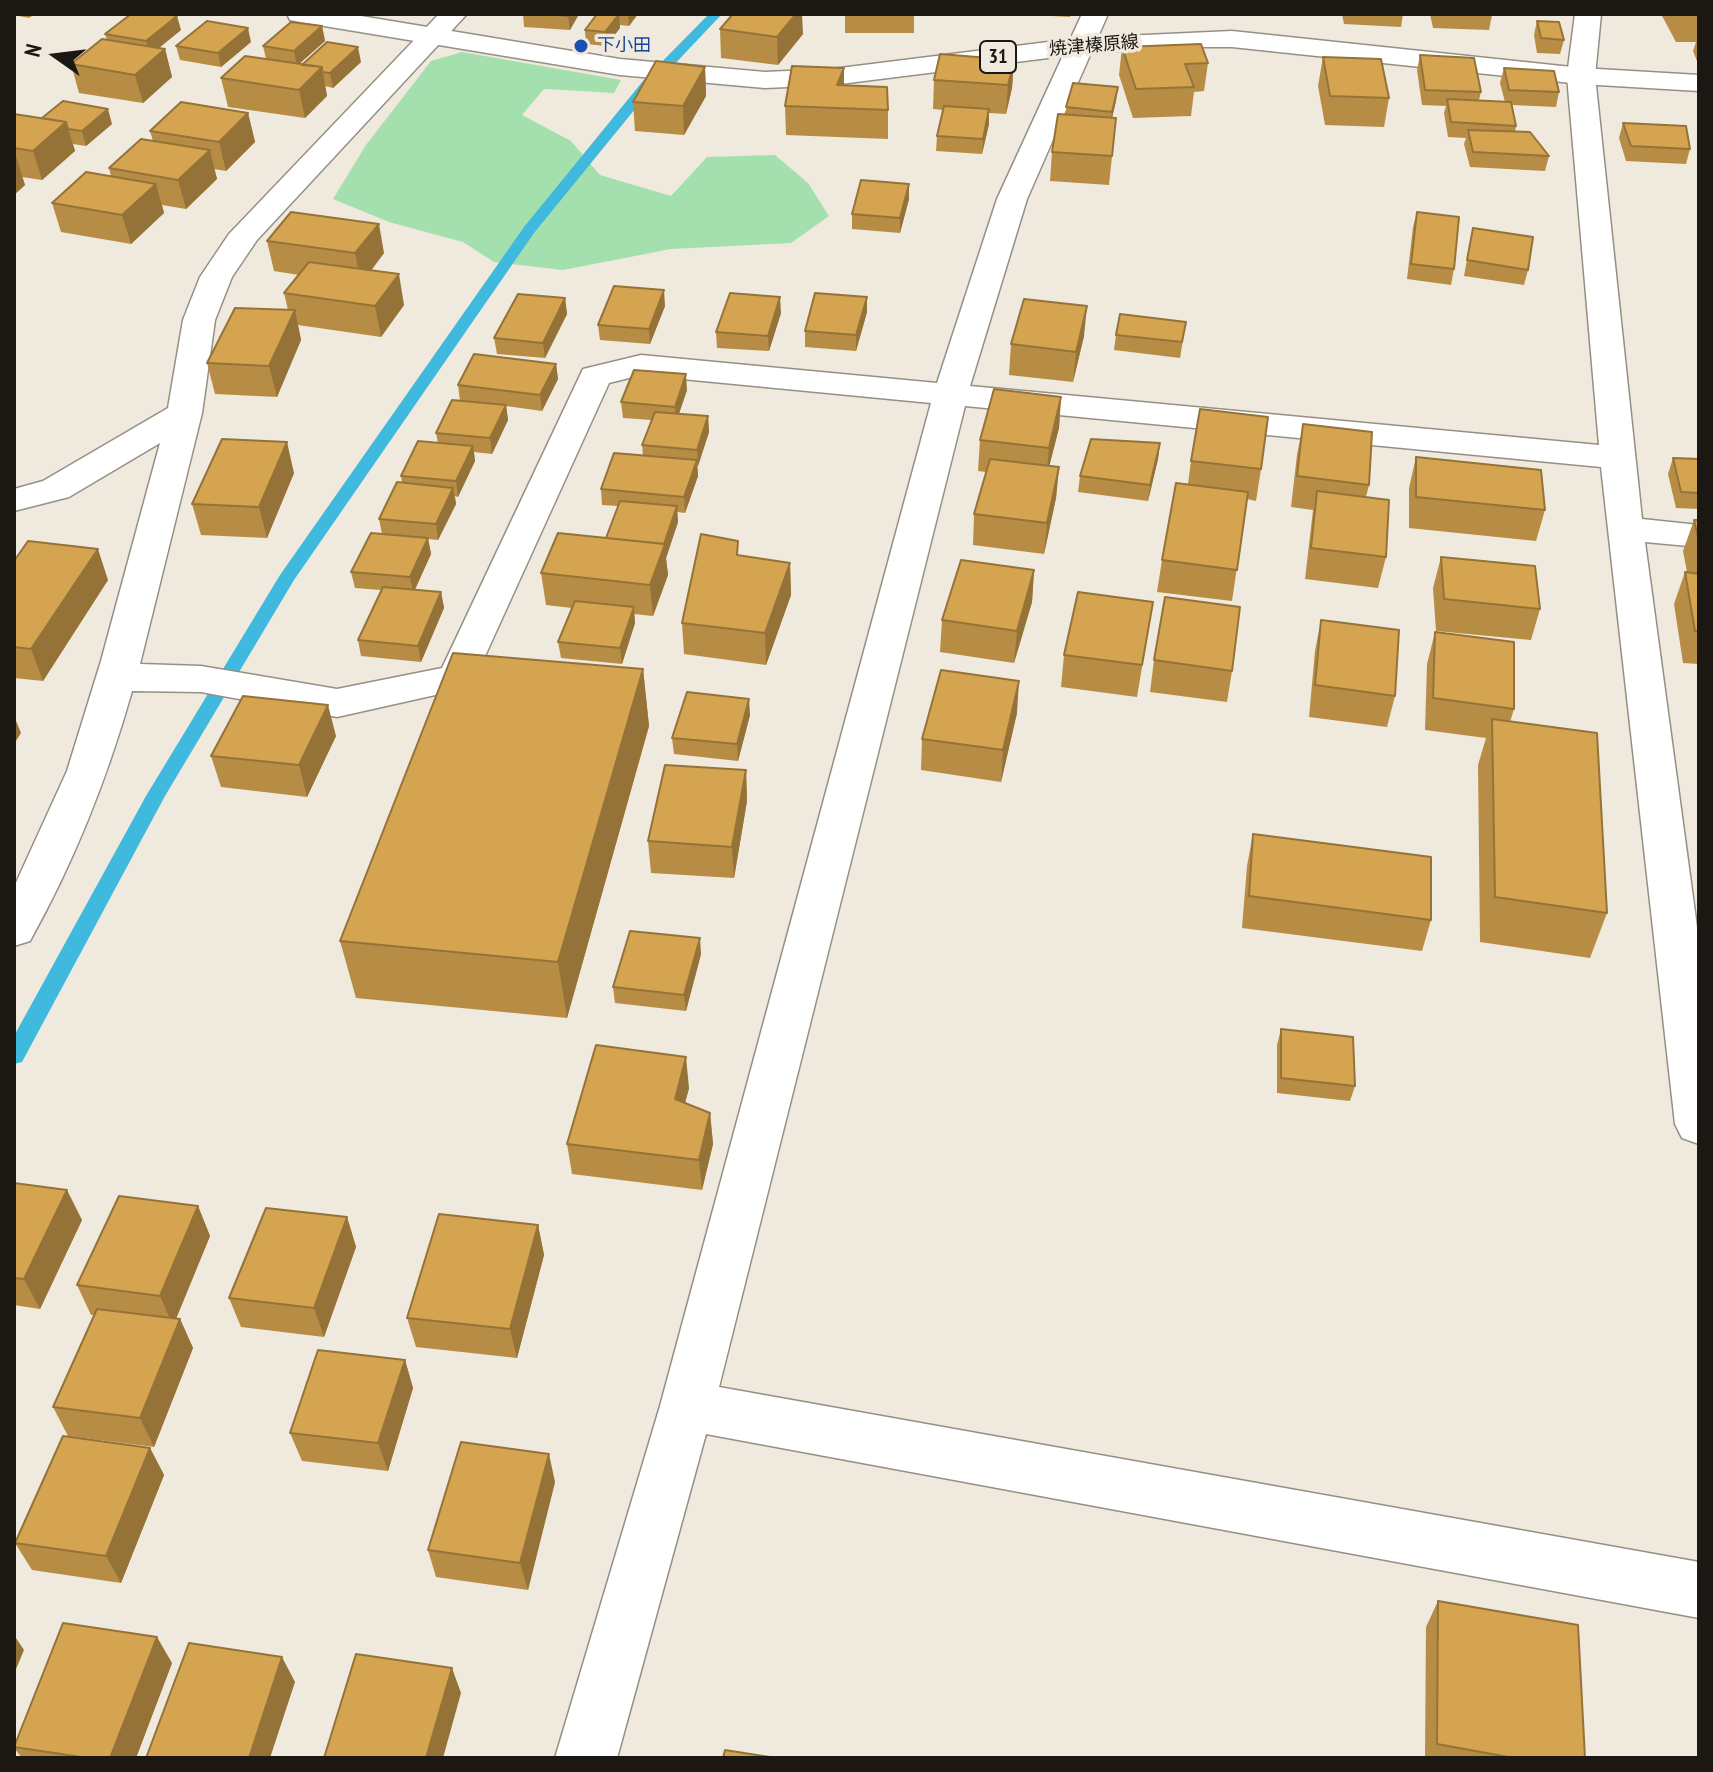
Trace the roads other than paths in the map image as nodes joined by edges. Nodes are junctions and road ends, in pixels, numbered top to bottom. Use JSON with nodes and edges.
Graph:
{"nodes":[{"id":1,"x":300,"y":14,"type":"edge"},
{"id":2,"x":1588,"y":14,"type":"edge"},
{"id":3,"x":443,"y":24,"type":"edge"},
{"id":4,"x":1087,"y":30,"type":"edge"},
{"id":5,"x":1581,"y":76,"type":"junction"},
{"id":6,"x":1699,"y":83,"type":"edge"},
{"id":7,"x":951,"y":392,"type":"junction"},
{"id":8,"x":185,"y":413,"type":"junction"},
{"id":9,"x":1619,"y":458,"type":"junction"},
{"id":10,"x":14,"y":500,"type":"edge"},
{"id":11,"x":1625,"y":528,"type":"junction"},
{"id":12,"x":1699,"y":536,"type":"edge"},
{"id":13,"x":116,"y":677,"type":"junction"},
{"id":14,"x":14,"y":929,"type":"edge"},
{"id":15,"x":1699,"y":1124,"type":"edge"},
{"id":16,"x":687,"y":1406,"type":"junction"},
{"id":17,"x":1699,"y":1590,"type":"edge"},
{"id":18,"x":586,"y":1758,"type":"edge"}],
"edges":[{"from":1,"to":3,"type":"street","name":"焼津榛原線","number":"31"},
{"from":2,"to":5,"type":"street"},
{"from":3,"to":4,"type":"street","name":"焼津榛原線","number":"31"},
{"from":3,"to":8,"type":"street"},
{"from":4,"to":5,"type":"street","name":"焼津榛原線","number":"31"},
{"from":4,"to":7,"type":"street"},
{"from":5,"to":6,"type":"street","name":"焼津榛原線","number":"31"},
{"from":5,"to":9,"type":"street"},
{"from":7,"to":9,"type":"street"},
{"from":7,"to":13,"type":"street"},
{"from":7,"to":16,"type":"street"},
{"from":8,"to":10,"type":"street"},
{"from":8,"to":13,"type":"street"},
{"from":9,"to":11,"type":"street"},
{"from":11,"to":12,"type":"street"},
{"from":11,"to":15,"type":"street"},
{"from":13,"to":14,"type":"street"},
{"from":16,"to":17,"type":"street"},
{"from":16,"to":18,"type":"street"}]}
